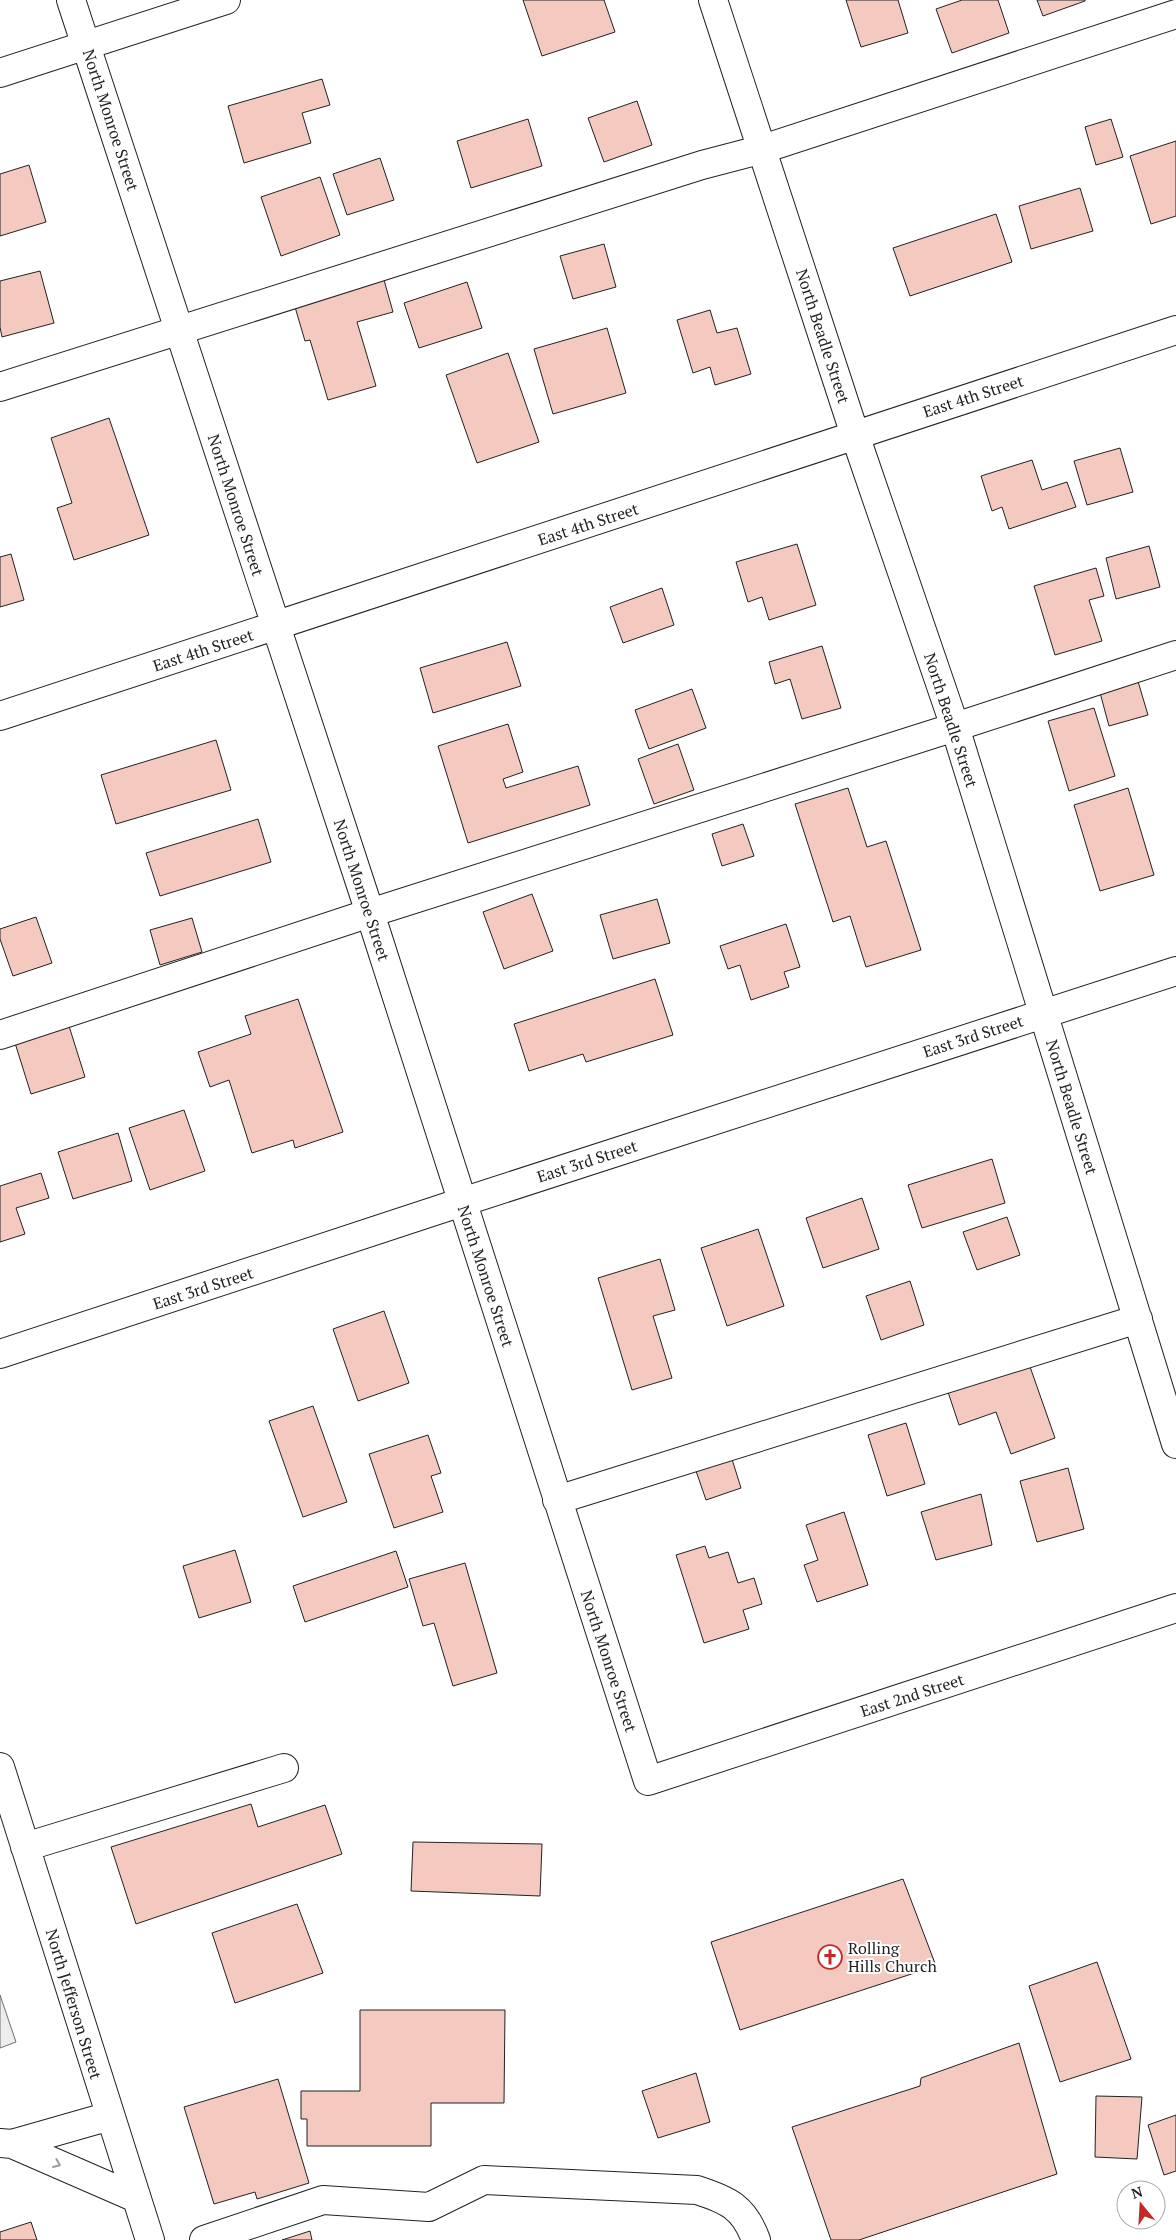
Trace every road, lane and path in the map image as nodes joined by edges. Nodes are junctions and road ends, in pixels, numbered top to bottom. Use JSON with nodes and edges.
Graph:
{"nodes":[{"id":1,"x":71,"y":0,"type":"edge"},
{"id":2,"x":226,"y":0,"type":"edge"},
{"id":3,"x":713,"y":0,"type":"edge"},
{"id":4,"x":1176,"y":14,"type":"edge"},
{"id":5,"x":87,"y":45,"type":"junction"},
{"id":6,"x":0,"y":73,"type":"edge"},
{"id":7,"x":763,"y":149,"type":"junction"},
{"id":8,"x":180,"y":329,"type":"junction"},
{"id":9,"x":1176,"y":330,"type":"edge"},
{"id":10,"x":0,"y":387,"type":"edge"},
{"id":11,"x":855,"y":435,"type":"junction"},
{"id":12,"x":276,"y":627,"type":"junction"},
{"id":13,"x":1176,"y":655,"type":"edge"},
{"id":14,"x":0,"y":716,"type":"edge"},
{"id":15,"x":955,"y":727,"type":"junction"},
{"id":16,"x":370,"y":913,"type":"junction"},
{"id":17,"x":1176,"y":971,"type":"edge"},
{"id":18,"x":1043,"y":1014,"type":"junction"},
{"id":19,"x":0,"y":1035,"type":"edge"},
{"id":20,"x":462,"y":1202,"type":"junction"},
{"id":21,"x":1138,"y":1319,"type":"junction"},
{"id":22,"x":0,"y":1354,"type":"edge"},
{"id":23,"x":1176,"y":1444,"type":"edge"},
{"id":24,"x":557,"y":1500,"type":"junction"},
{"id":25,"x":1176,"y":1608,"type":"edge"},
{"id":26,"x":0,"y":1767,"type":"edge"},
{"id":27,"x":284,"y":1768,"type":"dead end"},
{"id":28,"x":648,"y":1782,"type":"joint"},
{"id":29,"x":25,"y":1847,"type":"junction"},
{"id":30,"x":110,"y":2116,"type":"junction"},
{"id":31,"x":6,"y":2144,"type":"edge"},
{"id":32,"x":136,"y":2198,"type":"junction"},
{"id":33,"x":150,"y":2240,"type":"edge"},
{"id":34,"x":204,"y":2240,"type":"edge"},
{"id":35,"x":756,"y":2240,"type":"edge"}],
"edges":[{"from":1,"to":5,"type":"street","name":"North Monroe Street"},
{"from":2,"to":5,"type":"street"},
{"from":3,"to":7,"type":"street","name":"North Beadle Street"},
{"from":4,"to":7,"type":"street"},
{"from":5,"to":6,"type":"street"},
{"from":5,"to":8,"type":"street","name":"North Monroe Street"},
{"from":7,"to":8,"type":"street"},
{"from":7,"to":11,"type":"street","name":"North Beadle Street"},
{"from":8,"to":10,"type":"street"},
{"from":8,"to":12,"type":"street","name":"North Monroe Street"},
{"from":9,"to":11,"type":"street","name":"East 4th Street"},
{"from":11,"to":12,"type":"street","name":"East 4th Street"},
{"from":11,"to":15,"type":"street","name":"North Beadle Street"},
{"from":12,"to":14,"type":"street","name":"East 4th Street"},
{"from":12,"to":16,"type":"street","name":"North Monroe Street"},
{"from":13,"to":15,"type":"street"},
{"from":15,"to":16,"type":"street"},
{"from":15,"to":18,"type":"street","name":"North Beadle Street"},
{"from":16,"to":19,"type":"street"},
{"from":16,"to":20,"type":"street","name":"North Monroe Street"},
{"from":17,"to":18,"type":"street","name":"East 3rd Street"},
{"from":18,"to":20,"type":"street","name":"East 3rd Street"},
{"from":18,"to":21,"type":"street","name":"North Beadle Street"},
{"from":20,"to":22,"type":"street","name":"East 3rd Street"},
{"from":20,"to":24,"type":"street","name":"North Monroe Street"},
{"from":21,"to":23,"type":"street","name":"North Beadle Street"},
{"from":21,"to":24,"type":"street"},
{"from":24,"to":28,"type":"street","name":"North Monroe Street"},
{"from":25,"to":28,"type":"street","name":"East 2nd Street"},
{"from":26,"to":29,"type":"street","name":"North Jefferson Street"},
{"from":27,"to":29,"type":"street"},
{"from":29,"to":30,"type":"street","name":"North Jefferson Street"},
{"from":30,"to":31,"type":"street"},
{"from":30,"to":32,"type":"street","name":"North Jefferson Street"},
{"from":31,"to":32,"type":"street","one_way":true},
{"from":32,"to":33,"type":"street","name":"North Jefferson Street"},
{"from":34,"to":35,"type":"street"}]}
